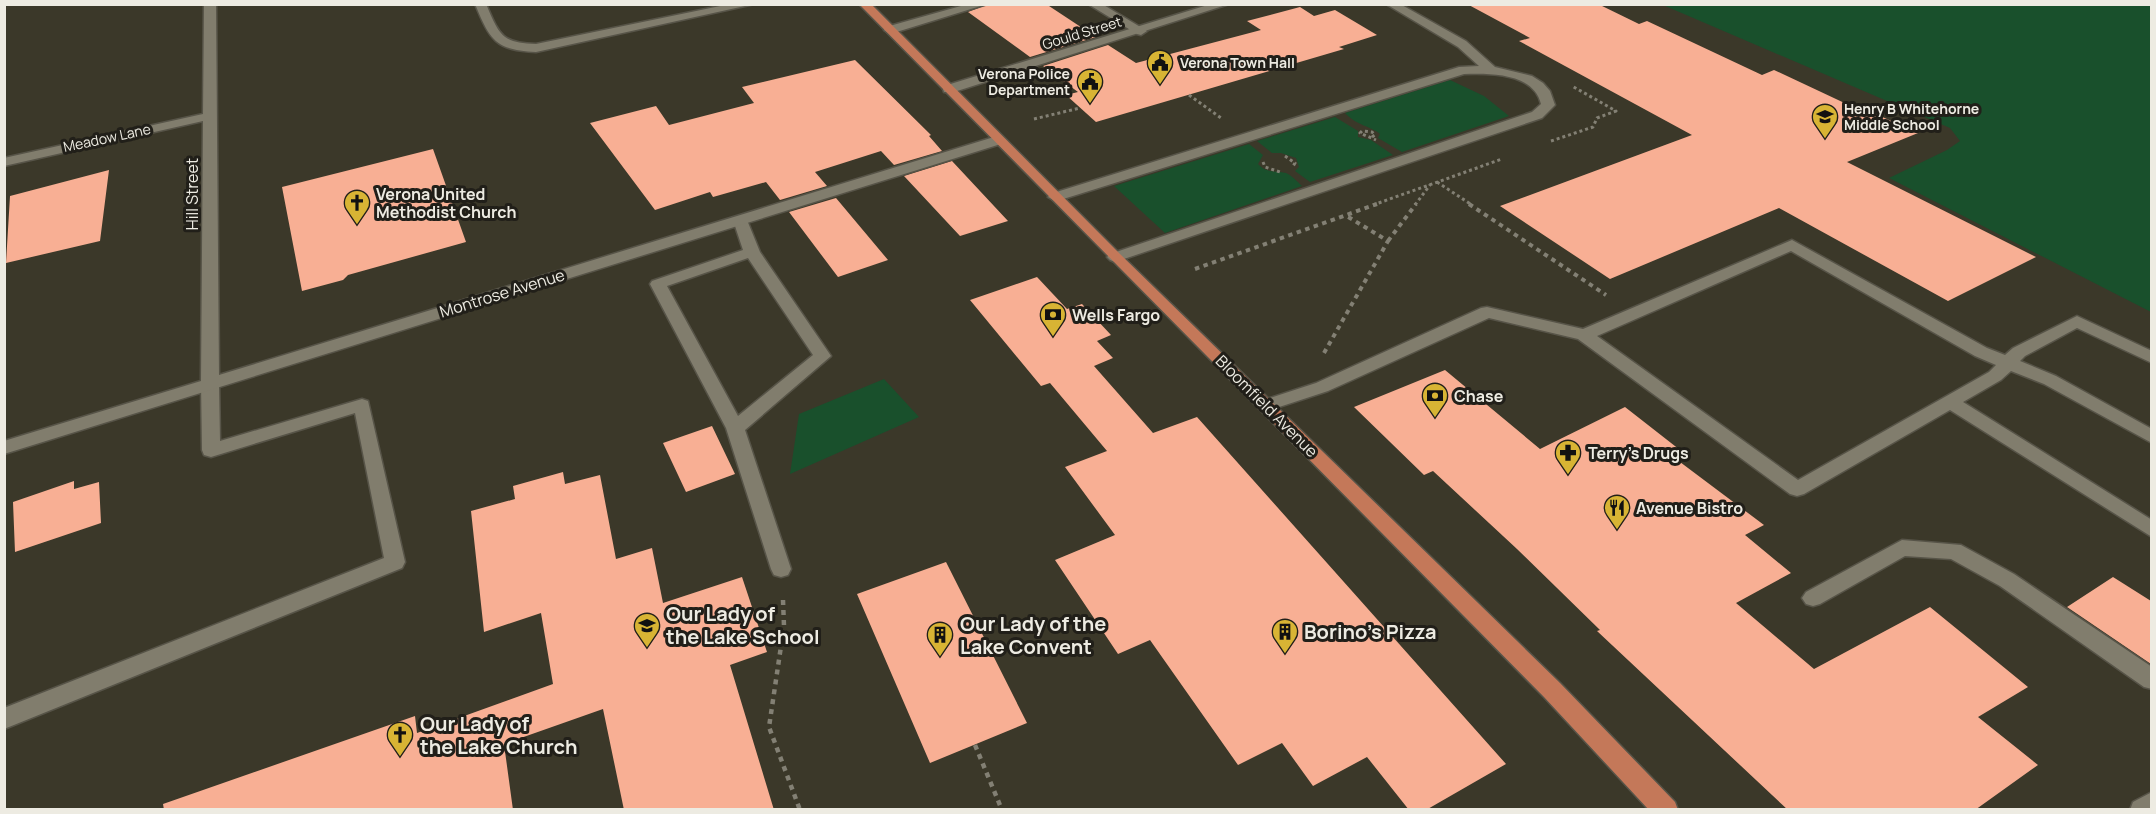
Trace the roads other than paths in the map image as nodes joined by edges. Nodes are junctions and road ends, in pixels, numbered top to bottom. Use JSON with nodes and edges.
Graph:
{"nodes":[{"id":1,"x":210,"y":4,"type":"edge"},
{"id":2,"x":480,"y":4,"type":"edge"},
{"id":3,"x":749,"y":4,"type":"edge"},
{"id":4,"x":864,"y":4,"type":"edge"},
{"id":5,"x":982,"y":4,"type":"edge"},
{"id":6,"x":1093,"y":4,"type":"edge"},
{"id":7,"x":1224,"y":4,"type":"edge"},
{"id":8,"x":1391,"y":4,"type":"edge"},
{"id":9,"x":1207,"y":7,"type":"edge"},
{"id":10,"x":890,"y":30,"type":"junction"},
{"id":11,"x":1141,"y":31,"type":"junction"},
{"id":12,"x":1490,"y":69,"type":"junction"},
{"id":13,"x":949,"y":89,"type":"junction"},
{"id":14,"x":210,"y":116,"type":"junction"},
{"id":15,"x":999,"y":140,"type":"junction"},
{"id":16,"x":4,"y":162,"type":"edge"},
{"id":17,"x":1055,"y":197,"type":"junction"},
{"id":18,"x":740,"y":220,"type":"junction"},
{"id":19,"x":752,"y":252,"type":"junction"},
{"id":20,"x":1115,"y":257,"type":"junction"},
{"id":21,"x":1584,"y":335,"type":"junction"},
{"id":22,"x":2151,"y":358,"type":"edge"},
{"id":23,"x":2008,"y":363,"type":"junction"},
{"id":24,"x":210,"y":383,"type":"junction"},
{"id":25,"x":1950,"y":402,"type":"junction"},
{"id":26,"x":1267,"y":405,"type":"junction"},
{"id":27,"x":735,"y":428,"type":"junction"},
{"id":28,"x":2151,"y":437,"type":"edge"},
{"id":29,"x":4,"y":448,"type":"edge"},
{"id":30,"x":2151,"y":530,"type":"edge"},
{"id":31,"x":781,"y":569,"type":"road end"},
{"id":32,"x":1813,"y":598,"type":"dead end"},
{"id":33,"x":2151,"y":680,"type":"edge"},
{"id":34,"x":4,"y":719,"type":"edge"},
{"id":35,"x":2151,"y":803,"type":"edge"},
{"id":36,"x":1666,"y":810,"type":"edge"},
{"id":37,"x":2142,"y":810,"type":"edge"}],
"edges":[{"from":1,"to":14,"type":"street","name":"Hill Street"},
{"from":2,"to":3,"type":"street"},
{"from":4,"to":10,"type":"main road","name":"Bloomfield Avenue"},
{"from":5,"to":10,"type":"street"},
{"from":6,"to":11,"type":"street"},
{"from":7,"to":9,"type":"street","name":"Gould Street"},
{"from":8,"to":12,"type":"street"},
{"from":9,"to":11,"type":"street","name":"Gould Street"},
{"from":10,"to":13,"type":"main road","name":"Bloomfield Avenue"},
{"from":11,"to":13,"type":"street","name":"Gould Street"},
{"from":12,"to":17,"type":"street"},
{"from":12,"to":20,"type":"street"},
{"from":13,"to":15,"type":"main road","name":"Bloomfield Avenue"},
{"from":14,"to":16,"type":"street","name":"Meadow Lane"},
{"from":14,"to":24,"type":"street","name":"Hill Street"},
{"from":15,"to":17,"type":"main road","name":"Bloomfield Avenue"},
{"from":15,"to":18,"type":"street","name":"Montrose Avenue"},
{"from":17,"to":20,"type":"main road","name":"Bloomfield Avenue"},
{"from":18,"to":19,"type":"street"},
{"from":18,"to":24,"type":"street","name":"Montrose Avenue"},
{"from":19,"to":27,"type":"street"},
{"from":19,"to":27,"type":"street"},
{"from":20,"to":26,"type":"main road","name":"Bloomfield Avenue"},
{"from":21,"to":23,"type":"street"},
{"from":21,"to":25,"type":"street"},
{"from":21,"to":26,"type":"street"},
{"from":22,"to":23,"type":"street"},
{"from":23,"to":25,"type":"street"},
{"from":23,"to":28,"type":"street"},
{"from":24,"to":29,"type":"street","name":"Montrose Avenue"},
{"from":24,"to":34,"type":"street","name":"Hill Street"},
{"from":25,"to":30,"type":"street"},
{"from":26,"to":36,"type":"main road","name":"Bloomfield Avenue"},
{"from":27,"to":31,"type":"street"},
{"from":32,"to":33,"type":"street"},
{"from":35,"to":37,"type":"street"}]}
